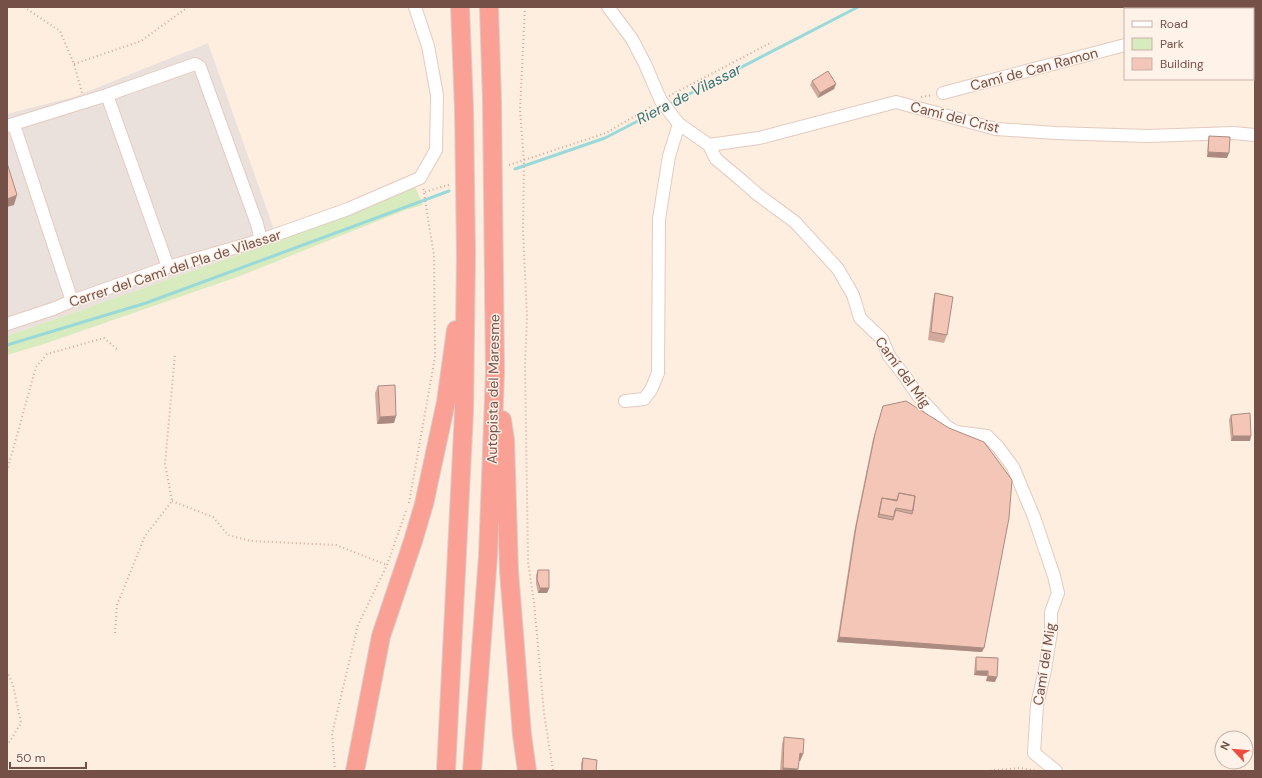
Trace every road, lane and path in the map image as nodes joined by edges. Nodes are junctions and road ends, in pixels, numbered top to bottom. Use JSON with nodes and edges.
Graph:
{"nodes":[{"id":1,"x":24,"y":7,"type":"edge"},
{"id":2,"x":188,"y":7,"type":"edge"},
{"id":3,"x":415,"y":7,"type":"edge"},
{"id":4,"x":460,"y":7,"type":"edge"},
{"id":5,"x":489,"y":7,"type":"edge"},
{"id":6,"x":525,"y":7,"type":"edge"},
{"id":7,"x":608,"y":7,"type":"edge"},
{"id":8,"x":772,"y":42,"type":"dead end"},
{"id":9,"x":1124,"y":46,"type":"edge"},
{"id":10,"x":74,"y":64,"type":"junction"},
{"id":11,"x":943,"y":93,"type":"dead end"},
{"id":12,"x":107,"y":95,"type":"junction"},
{"id":13,"x":661,"y":101,"type":"junction"},
{"id":14,"x":84,"y":102,"type":"junction"},
{"id":15,"x":679,"y":124,"type":"junction"},
{"id":16,"x":10,"y":125,"type":"edge"},
{"id":17,"x":1255,"y":135,"type":"edge"},
{"id":18,"x":709,"y":145,"type":"junction"},
{"id":19,"x":524,"y":161,"type":"junction"},
{"id":20,"x":509,"y":165,"type":"dead end"},
{"id":21,"x":451,"y":184,"type":"dead end"},
{"id":22,"x":261,"y":240,"type":"junction"},
{"id":23,"x":466,"y":254,"type":"junction"},
{"id":24,"x":168,"y":267,"type":"junction"},
{"id":25,"x":72,"y":301,"type":"junction"},
{"id":26,"x":7,"y":324,"type":"edge"},
{"id":27,"x":118,"y":350,"type":"dead end"},
{"id":28,"x":176,"y":354,"type":"dead end"},
{"id":29,"x":495,"y":373,"type":"junction"},
{"id":30,"x":625,"y":401,"type":"dead end"},
{"id":31,"x":7,"y":471,"type":"edge"},
{"id":32,"x":172,"y":501,"type":"junction"},
{"id":33,"x":387,"y":565,"type":"junction"},
{"id":34,"x":115,"y":633,"type":"dead end"},
{"id":35,"x":7,"y":670,"type":"edge"},
{"id":36,"x":7,"y":746,"type":"edge"},
{"id":37,"x":335,"y":771,"type":"edge"},
{"id":38,"x":355,"y":771,"type":"edge"},
{"id":39,"x":446,"y":771,"type":"edge"},
{"id":40,"x":472,"y":771,"type":"edge"},
{"id":41,"x":527,"y":771,"type":"edge"},
{"id":42,"x":553,"y":771,"type":"edge"},
{"id":43,"x":986,"y":771,"type":"edge"},
{"id":44,"x":1038,"y":771,"type":"edge"},
{"id":45,"x":1056,"y":771,"type":"edge"}],
"edges":[{"from":1,"to":10,"type":"path"},
{"from":2,"to":10,"type":"path"},
{"from":3,"to":22,"type":"street","name":"Carrer del Camí del Pla de Vilassar"},
{"from":4,"to":23,"type":"highway","name":"Autopista del Maresme"},
{"from":5,"to":29,"type":"highway","name":"Autopista del Maresme"},
{"from":6,"to":19,"type":"path"},
{"from":7,"to":13,"type":"street","name":"Camí del Mig"},
{"from":8,"to":13,"type":"path"},
{"from":9,"to":11,"type":"street","name":"Camí de Can Ramon"},
{"from":10,"to":14,"type":"path"},
{"from":12,"to":14,"type":"street"},
{"from":12,"to":22,"type":"street"},
{"from":12,"to":24,"type":"street"},
{"from":13,"to":15,"type":"street","name":"Camí del Mig"},
{"from":13,"to":19,"type":"path"},
{"from":14,"to":16,"type":"street"},
{"from":15,"to":18,"type":"street","name":"Camí del Mig"},
{"from":15,"to":30,"type":"street"},
{"from":16,"to":25,"type":"street"},
{"from":17,"to":18,"type":"street","name":"Camí del Crist"},
{"from":18,"to":45,"type":"street","name":"Camí del Mig"},
{"from":19,"to":20,"type":"path"},
{"from":19,"to":42,"type":"path"},
{"from":21,"to":33,"type":"path"},
{"from":22,"to":24,"type":"street","name":"Carrer del Camí del Pla de Vilassar"},
{"from":23,"to":38,"type":"highway"},
{"from":23,"to":39,"type":"highway","name":"Autopista del Maresme"},
{"from":24,"to":25,"type":"street","name":"Carrer del Camí del Pla de Vilassar"},
{"from":25,"to":26,"type":"street","name":"Carrer del Camí del Pla de Vilassar"},
{"from":27,"to":31,"type":"path"},
{"from":28,"to":32,"type":"path"},
{"from":29,"to":40,"type":"highway","name":"Autopista del Maresme"},
{"from":29,"to":41,"type":"highway"},
{"from":32,"to":33,"type":"path"},
{"from":32,"to":34,"type":"path"},
{"from":33,"to":37,"type":"path"},
{"from":35,"to":36,"type":"path"},
{"from":43,"to":44,"type":"path"}]}
